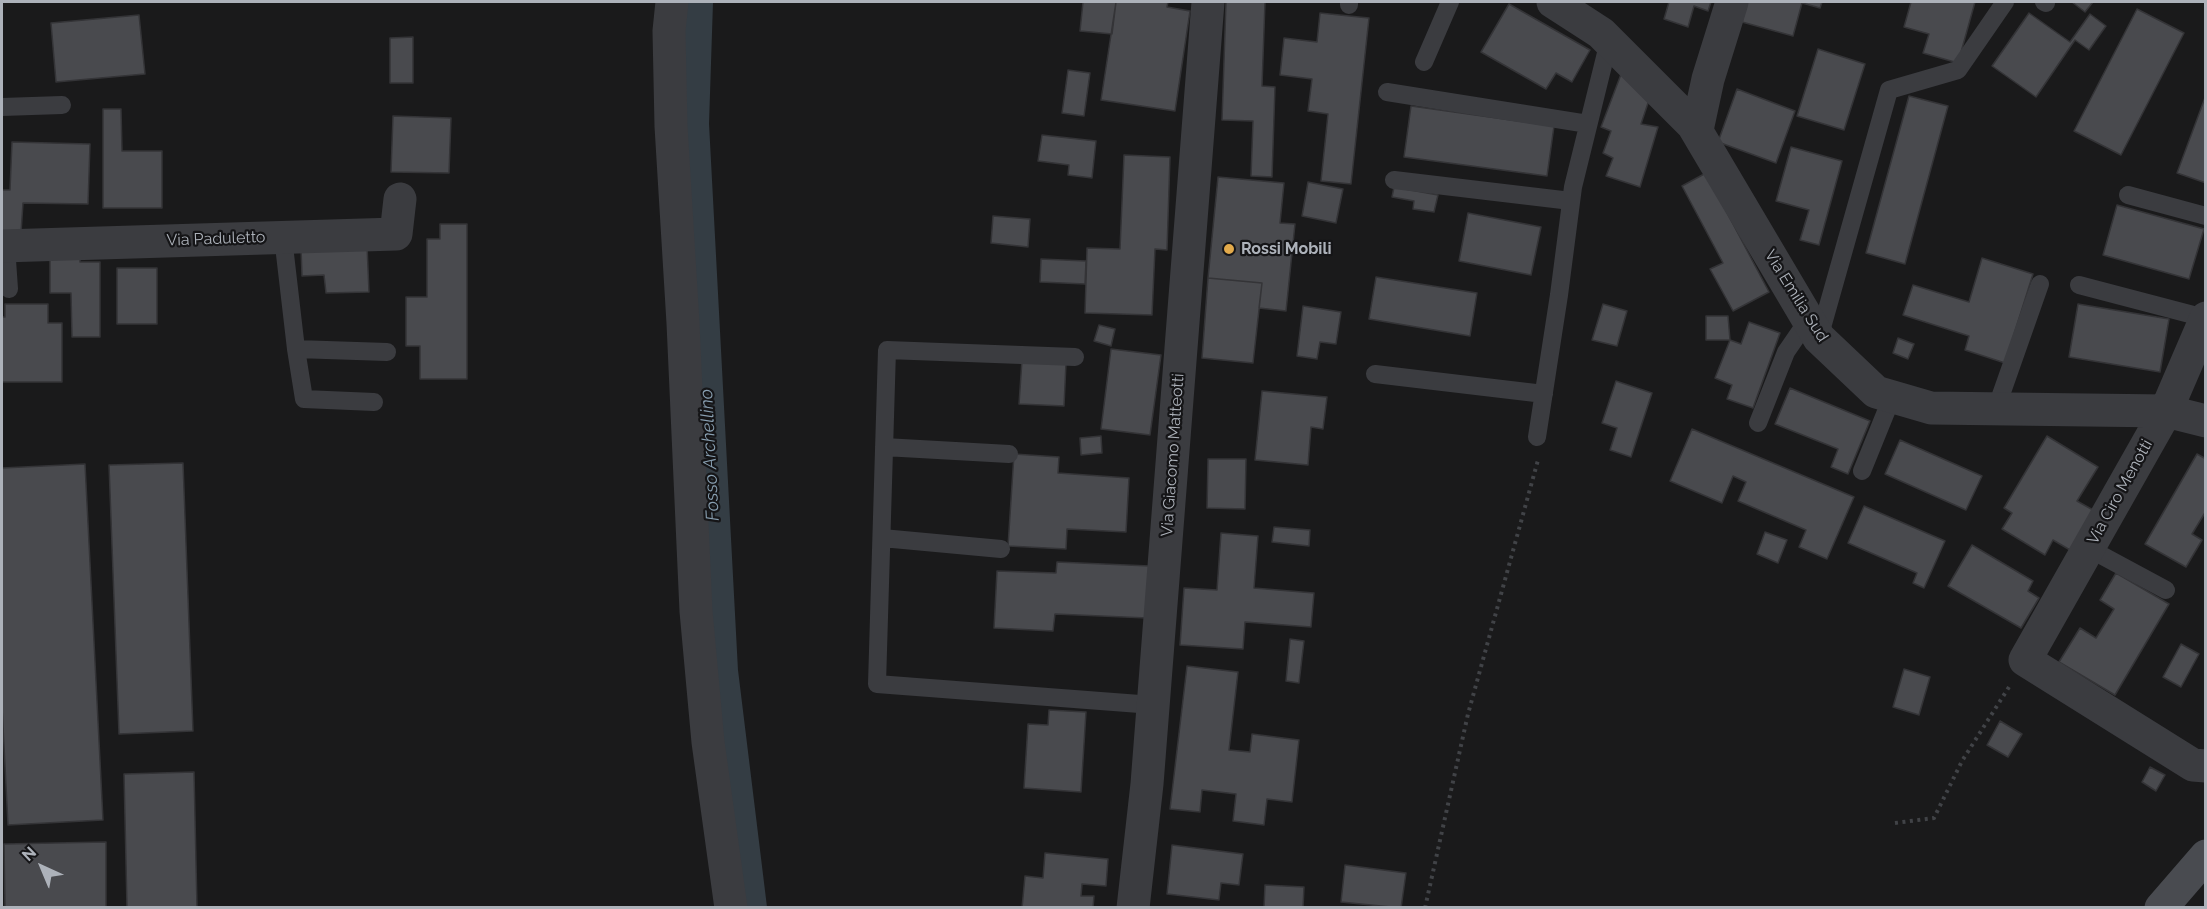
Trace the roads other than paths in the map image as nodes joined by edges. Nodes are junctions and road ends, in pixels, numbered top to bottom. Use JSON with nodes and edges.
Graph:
{"nodes":[{"id":1,"x":672,"y":2,"type":"edge"},
{"id":2,"x":1208,"y":2,"type":"edge"},
{"id":3,"x":1450,"y":2,"type":"edge"},
{"id":4,"x":1553,"y":2,"type":"edge"},
{"id":5,"x":1732,"y":2,"type":"edge"},
{"id":6,"x":2005,"y":2,"type":"edge"},
{"id":7,"x":1609,"y":41,"type":"junction"},
{"id":8,"x":1424,"y":62,"type":"dead end"},
{"id":9,"x":1387,"y":92,"type":"dead end"},
{"id":10,"x":62,"y":105,"type":"dead end"},
{"id":11,"x":2,"y":107,"type":"edge"},
{"id":12,"x":1587,"y":124,"type":"junction"},
{"id":13,"x":1697,"y":130,"type":"junction"},
{"id":14,"x":1394,"y":180,"type":"dead end"},
{"id":15,"x":2128,"y":195,"type":"dead end"},
{"id":16,"x":400,"y":199,"type":"dead end"},
{"id":17,"x":1571,"y":201,"type":"junction"},
{"id":18,"x":2205,"y":216,"type":"edge"},
{"id":19,"x":283,"y":237,"type":"junction"},
{"id":20,"x":4,"y":246,"type":"edge"},
{"id":21,"x":2040,"y":284,"type":"dead end"},
{"id":22,"x":2079,"y":285,"type":"dead end"},
{"id":23,"x":9,"y":289,"type":"dead end"},
{"id":24,"x":2205,"y":318,"type":"edge"},
{"id":25,"x":1813,"y":329,"type":"junction"},
{"id":26,"x":296,"y":349,"type":"junction"},
{"id":27,"x":387,"y":352,"type":"dead end"},
{"id":28,"x":1075,"y":357,"type":"dead end"},
{"id":29,"x":1375,"y":374,"type":"dead end"},
{"id":30,"x":1544,"y":394,"type":"junction"},
{"id":31,"x":1892,"y":397,"type":"junction"},
{"id":32,"x":374,"y":402,"type":"dead end"},
{"id":33,"x":1996,"y":409,"type":"junction"},
{"id":34,"x":2166,"y":411,"type":"junction"},
{"id":35,"x":2205,"y":421,"type":"edge"},
{"id":36,"x":1758,"y":423,"type":"dead end"},
{"id":37,"x":1538,"y":437,"type":"road end"},
{"id":38,"x":884,"y":447,"type":"junction"},
{"id":39,"x":1009,"y":454,"type":"dead end"},
{"id":40,"x":1862,"y":471,"type":"dead end"},
{"id":41,"x":882,"y":538,"type":"junction"},
{"id":42,"x":2088,"y":548,"type":"junction"},
{"id":43,"x":1001,"y":549,"type":"dead end"},
{"id":44,"x":2166,"y":590,"type":"dead end"},
{"id":45,"x":1153,"y":705,"type":"junction"},
{"id":46,"x":2205,"y":766,"type":"edge"},
{"id":47,"x":2205,"y":856,"type":"edge"},
{"id":48,"x":731,"y":908,"type":"edge"},
{"id":49,"x":1133,"y":908,"type":"edge"},
{"id":50,"x":2161,"y":908,"type":"edge"}],
"edges":[{"from":1,"to":48,"type":"street"},
{"from":2,"to":45,"type":"street","name":"Via Giacomo Matteotti"},
{"from":3,"to":8,"type":"lane"},
{"from":4,"to":7,"type":"street","name":"Via Emilia Sud"},
{"from":5,"to":13,"type":"street"},
{"from":6,"to":25,"type":"lane"},
{"from":7,"to":12,"type":"lane"},
{"from":7,"to":13,"type":"street","name":"Via Emilia Sud"},
{"from":9,"to":12,"type":"lane"},
{"from":10,"to":11,"type":"lane"},
{"from":12,"to":17,"type":"lane"},
{"from":13,"to":25,"type":"street","name":"Via Emilia Sud"},
{"from":14,"to":17,"type":"lane"},
{"from":15,"to":18,"type":"lane"},
{"from":16,"to":19,"type":"street","name":"Via Paduletto"},
{"from":17,"to":30,"type":"lane"},
{"from":19,"to":20,"type":"street","name":"Via Paduletto"},
{"from":19,"to":26,"type":"lane"},
{"from":20,"to":23,"type":"lane"},
{"from":21,"to":33,"type":"lane"},
{"from":22,"to":24,"type":"lane"},
{"from":24,"to":34,"type":"street","name":"Via Ciro Menotti"},
{"from":25,"to":31,"type":"street","name":"Via Emilia Sud"},
{"from":25,"to":36,"type":"lane"},
{"from":26,"to":27,"type":"lane"},
{"from":26,"to":32,"type":"lane"},
{"from":28,"to":38,"type":"lane"},
{"from":29,"to":30,"type":"lane"},
{"from":30,"to":37,"type":"lane"},
{"from":31,"to":33,"type":"street","name":"Via Emilia Sud"},
{"from":31,"to":40,"type":"lane"},
{"from":33,"to":34,"type":"street","name":"Via Emilia Sud"},
{"from":34,"to":35,"type":"street","name":"Via Emilia Sud"},
{"from":34,"to":42,"type":"street","name":"Via Ciro Menotti"},
{"from":38,"to":39,"type":"lane"},
{"from":38,"to":41,"type":"lane"},
{"from":41,"to":43,"type":"lane"},
{"from":41,"to":45,"type":"lane"},
{"from":42,"to":44,"type":"lane"},
{"from":42,"to":46,"type":"street","name":"Via Ciro Menotti"},
{"from":45,"to":49,"type":"street","name":"Via Giacomo Matteotti"},
{"from":47,"to":50,"type":"main road"}]}
